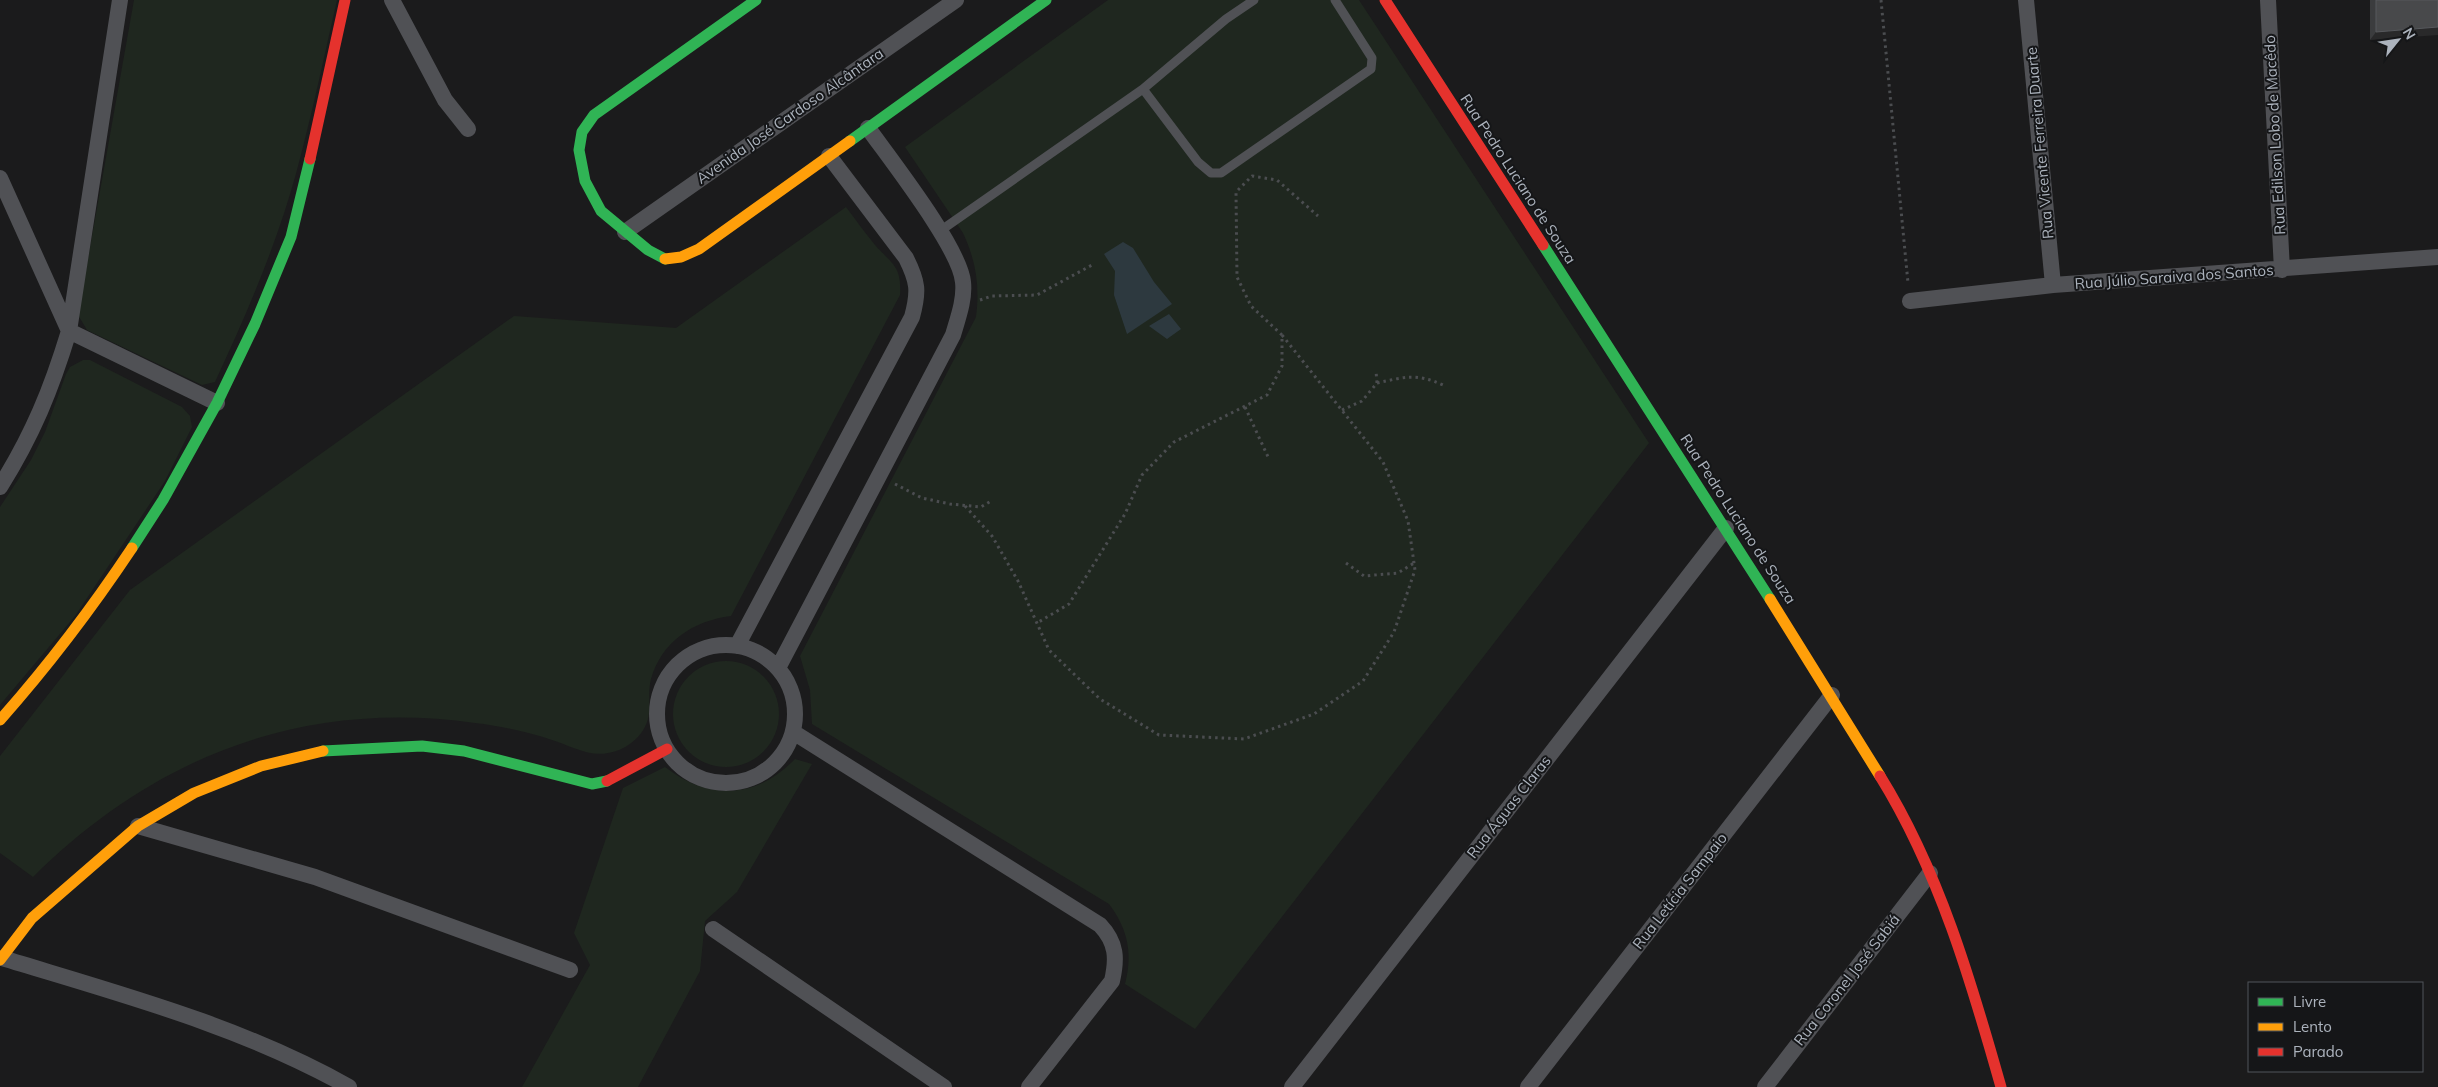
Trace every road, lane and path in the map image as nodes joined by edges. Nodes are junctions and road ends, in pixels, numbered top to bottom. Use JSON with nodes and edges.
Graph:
{"nodes":[{"id":1,"x":120,"y":0,"type":"edge"},
{"id":2,"x":345,"y":0,"type":"edge"},
{"id":3,"x":392,"y":0,"type":"edge"},
{"id":4,"x":756,"y":0,"type":"edge"},
{"id":5,"x":956,"y":0,"type":"edge"},
{"id":6,"x":1046,"y":0,"type":"edge"},
{"id":7,"x":1254,"y":0,"type":"edge"},
{"id":8,"x":1335,"y":0,"type":"edge"},
{"id":9,"x":1385,"y":0,"type":"edge"},
{"id":10,"x":1881,"y":0,"type":"edge"},
{"id":11,"x":2026,"y":0,"type":"edge"},
{"id":12,"x":2268,"y":0,"type":"edge"},
{"id":13,"x":1243,"y":3,"type":"edge"},
{"id":14,"x":1143,"y":89,"type":"junction"},
{"id":15,"x":868,"y":128,"type":"junction"},
{"id":16,"x":468,"y":129,"type":"dead end"},
{"id":17,"x":829,"y":156,"type":"junction"},
{"id":18,"x":0,"y":178,"type":"edge"},
{"id":19,"x":1318,"y":216,"type":"dead end"},
{"id":20,"x":940,"y":231,"type":"junction"},
{"id":21,"x":625,"y":232,"type":"junction"},
{"id":22,"x":2438,"y":257,"type":"edge"},
{"id":23,"x":1092,"y":265,"type":"dead end"},
{"id":24,"x":2282,"y":270,"type":"junction"},
{"id":25,"x":2053,"y":285,"type":"junction"},
{"id":26,"x":1910,"y":300,"type":"joint"},
{"id":27,"x":961,"y":307,"type":"junction"},
{"id":28,"x":69,"y":330,"type":"junction"},
{"id":29,"x":1282,"y":334,"type":"junction"},
{"id":30,"x":1376,"y":371,"type":"dead end"},
{"id":31,"x":1377,"y":383,"type":"junction"},
{"id":32,"x":1443,"y":385,"type":"dead end"},
{"id":33,"x":217,"y":404,"type":"junction"},
{"id":34,"x":1245,"y":407,"type":"junction"},
{"id":35,"x":1342,"y":410,"type":"junction"},
{"id":36,"x":1269,"y":459,"type":"dead end"},
{"id":37,"x":879,"y":476,"type":"junction"},
{"id":38,"x":0,"y":487,"type":"edge"},
{"id":39,"x":991,"y":501,"type":"dead end"},
{"id":40,"x":965,"y":506,"type":"junction"},
{"id":41,"x":1726,"y":528,"type":"junction"},
{"id":42,"x":1346,"y":563,"type":"dead end"},
{"id":43,"x":1414,"y":563,"type":"junction"},
{"id":44,"x":1037,"y":623,"type":"junction"},
{"id":45,"x":737,"y":646,"type":"junction"},
{"id":46,"x":778,"y":668,"type":"junction"},
{"id":47,"x":1832,"y":695,"type":"junction"},
{"id":48,"x":0,"y":720,"type":"edge"},
{"id":49,"x":793,"y":732,"type":"junction"},
{"id":50,"x":667,"y":749,"type":"junction"},
{"id":51,"x":138,"y":826,"type":"junction"},
{"id":52,"x":1930,"y":873,"type":"junction"},
{"id":53,"x":713,"y":929,"type":"dead end"},
{"id":54,"x":1,"y":959,"type":"edge"},
{"id":55,"x":570,"y":970,"type":"dead end"},
{"id":56,"x":349,"y":1087,"type":"edge"},
{"id":57,"x":944,"y":1087,"type":"edge"},
{"id":58,"x":1028,"y":1087,"type":"edge"},
{"id":59,"x":1292,"y":1087,"type":"edge"},
{"id":60,"x":1528,"y":1087,"type":"edge"},
{"id":61,"x":1765,"y":1087,"type":"edge"},
{"id":62,"x":2001,"y":1087,"type":"edge"}],
"edges":[{"from":1,"to":28,"type":"street"},
{"from":2,"to":33,"type":"street"},
{"from":3,"to":16,"type":"street"},
{"from":4,"to":21,"type":"street"},
{"from":5,"to":21,"type":"street","name":"Avenida José Cardoso Alcântara"},
{"from":6,"to":15,"type":"street"},
{"from":7,"to":13,"type":"lane"},
{"from":8,"to":14,"type":"lane"},
{"from":9,"to":41,"type":"street","name":"Rua Pedro Luciano de Souza"},
{"from":10,"to":26,"type":"path"},
{"from":11,"to":25,"type":"street","name":"Rua Vicente Ferreira Duarte"},
{"from":12,"to":24,"type":"street","name":"Rua Edilson Lobo de Macêdo"},
{"from":13,"to":14,"type":"lane"},
{"from":14,"to":20,"type":"lane"},
{"from":15,"to":17,"type":"street"},
{"from":15,"to":20,"type":"street"},
{"from":17,"to":21,"type":"street"},
{"from":17,"to":45,"type":"street"},
{"from":18,"to":28,"type":"street"},
{"from":19,"to":29,"type":"path"},
{"from":20,"to":27,"type":"street"},
{"from":22,"to":24,"type":"street","name":"Rua Júlio Saraiva dos Santos"},
{"from":23,"to":27,"type":"path"},
{"from":24,"to":25,"type":"street","name":"Rua Júlio Saraiva dos Santos"},
{"from":25,"to":26,"type":"street","name":"Rua Júlio Saraiva dos Santos"},
{"from":27,"to":37,"type":"street"},
{"from":28,"to":33,"type":"street"},
{"from":28,"to":38,"type":"street"},
{"from":29,"to":34,"type":"path"},
{"from":29,"to":35,"type":"path"},
{"from":30,"to":31,"type":"path"},
{"from":31,"to":32,"type":"path"},
{"from":31,"to":35,"type":"path"},
{"from":33,"to":48,"type":"street"},
{"from":34,"to":36,"type":"path"},
{"from":34,"to":44,"type":"path"},
{"from":35,"to":43,"type":"path"},
{"from":37,"to":40,"type":"path"},
{"from":37,"to":46,"type":"street"},
{"from":39,"to":40,"type":"path"},
{"from":40,"to":44,"type":"path"},
{"from":41,"to":47,"type":"street","name":"Rua Pedro Luciano de Souza"},
{"from":41,"to":59,"type":"street","name":"Rua Águas Claras"},
{"from":42,"to":43,"type":"path"},
{"from":43,"to":44,"type":"path"},
{"from":45,"to":46,"type":"street"},
{"from":45,"to":50,"type":"street"},
{"from":46,"to":49,"type":"street"},
{"from":47,"to":52,"type":"street","name":"Rua Pedro Luciano de Souza"},
{"from":47,"to":60,"type":"street","name":"Rua Letícia Sampaio"},
{"from":49,"to":50,"type":"street"},
{"from":49,"to":58,"type":"street"},
{"from":50,"to":51,"type":"street"},
{"from":51,"to":54,"type":"street"},
{"from":51,"to":55,"type":"street"},
{"from":52,"to":61,"type":"street","name":"Rua Coronel José Sabiá"},
{"from":52,"to":62,"type":"street","name":"Rua Pedro Luciano de Souza"},
{"from":53,"to":57,"type":"street"},
{"from":54,"to":56,"type":"street"}]}
